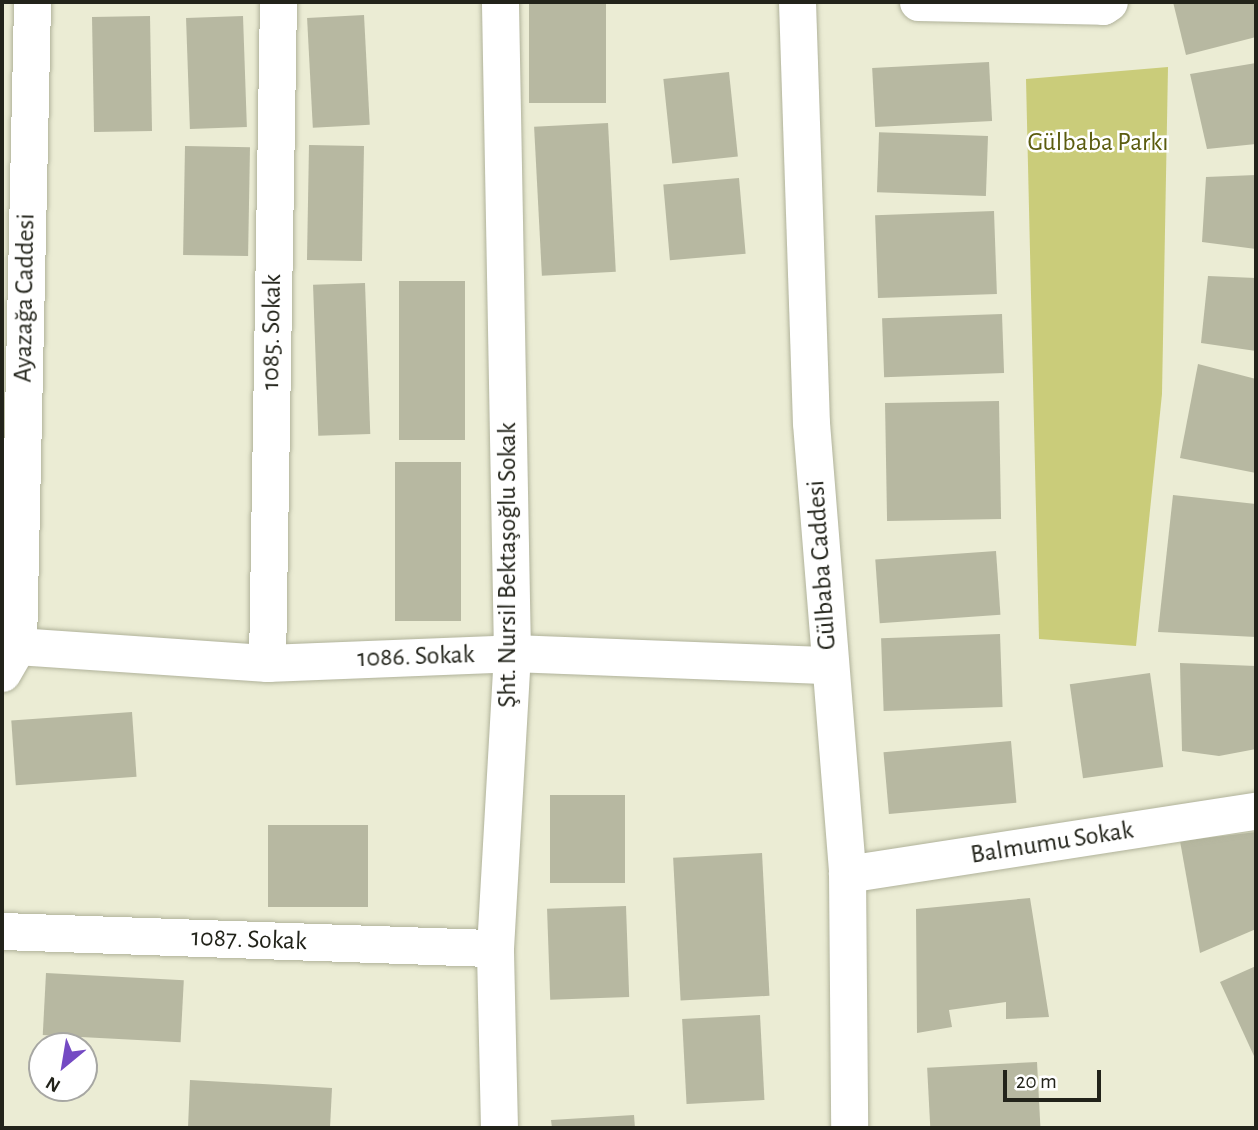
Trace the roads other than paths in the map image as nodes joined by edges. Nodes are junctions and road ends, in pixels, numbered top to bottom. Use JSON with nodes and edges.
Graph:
{"nodes":[{"id":1,"x":32,"y":2,"type":"edge"},
{"id":2,"x":278,"y":2,"type":"edge"},
{"id":3,"x":500,"y":2,"type":"edge"},
{"id":4,"x":796,"y":2,"type":"edge"},
{"id":5,"x":918,"y":2,"type":"edge"},
{"id":6,"x":1109,"y":2,"type":"edge"},
{"id":7,"x":16,"y":61,"type":"edge"},
{"id":8,"x":14,"y":303,"type":"edge"},
{"id":9,"x":512,"y":653,"type":"junction"},
{"id":10,"x":7,"y":655,"type":"edge"},
{"id":11,"x":267,"y":663,"type":"junction"},
{"id":12,"x":830,"y":665,"type":"junction"},
{"id":13,"x":1256,"y":811,"type":"edge"},
{"id":14,"x":847,"y":874,"type":"junction"},
{"id":15,"x":2,"y":931,"type":"edge"},
{"id":16,"x":495,"y":948,"type":"junction"},
{"id":17,"x":499,"y":1128,"type":"edge"},
{"id":18,"x":849,"y":1128,"type":"edge"}],
"edges":[{"from":1,"to":7,"type":"street","name":"Ayazağa Caddesi"},
{"from":2,"to":11,"type":"street","name":"1085. Sokak"},
{"from":3,"to":9,"type":"street","name":"Şht. Nursil Bektaşoğlu Sokak"},
{"from":4,"to":12,"type":"street","name":"Gülbaba Caddesi"},
{"from":5,"to":6,"type":"street"},
{"from":7,"to":8,"type":"street","name":"Ayazağa Caddesi"},
{"from":8,"to":10,"type":"street","name":"Ayazağa Caddesi"},
{"from":9,"to":11,"type":"street","name":"1086. Sokak"},
{"from":9,"to":12,"type":"street","name":"1086. Sokak"},
{"from":9,"to":16,"type":"street","name":"Şht. Nursil Bektaşoğlu Sokak"},
{"from":10,"to":11,"type":"street","name":"1086. Sokak"},
{"from":12,"to":14,"type":"street","name":"Gülbaba Caddesi"},
{"from":13,"to":14,"type":"street","name":"Balmumu Sokak"},
{"from":14,"to":18,"type":"street","name":"Gülbaba Caddesi"},
{"from":15,"to":16,"type":"street","name":"1087. Sokak"},
{"from":16,"to":17,"type":"street","name":"Şht. Nursil Bektaşoğlu Sokak"}]}
